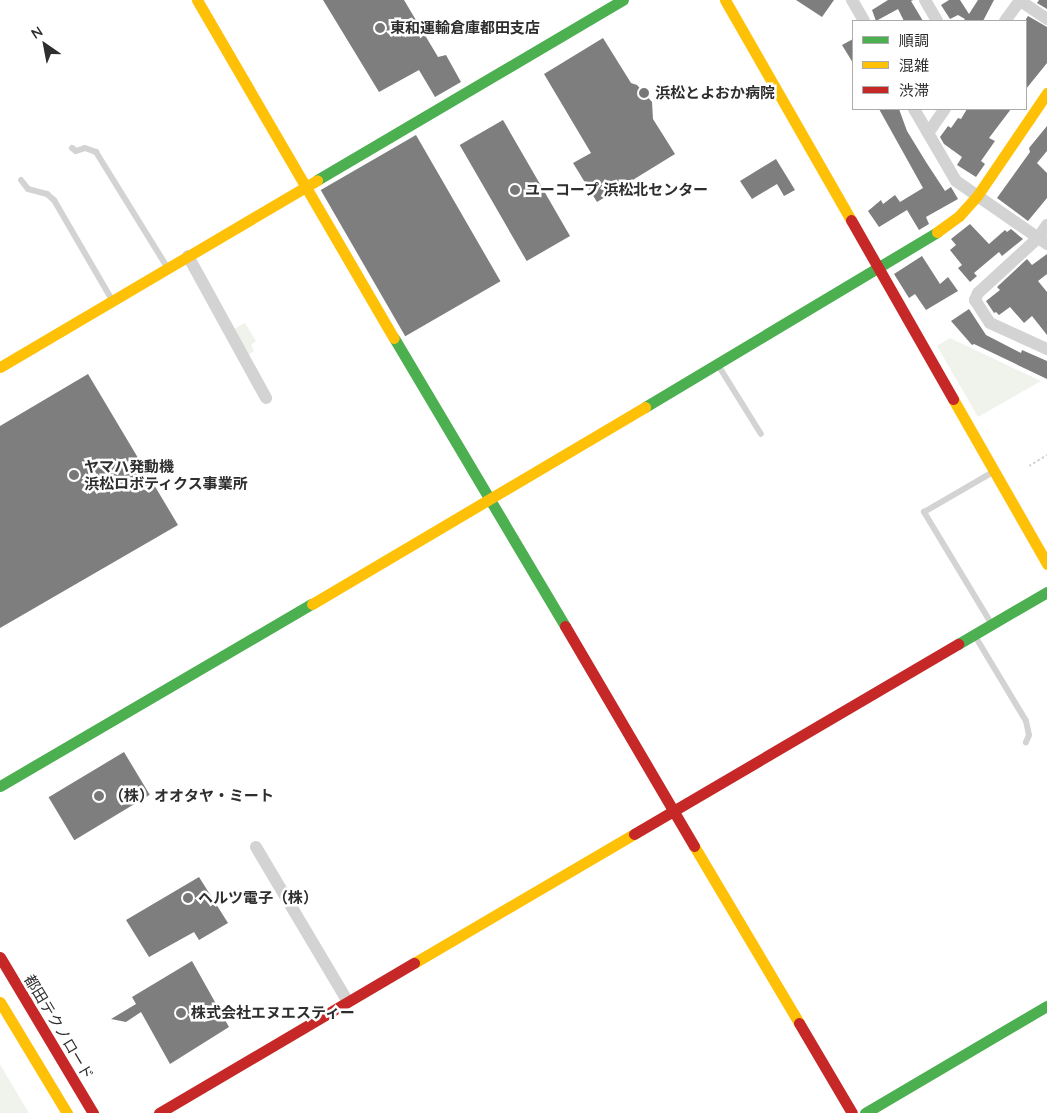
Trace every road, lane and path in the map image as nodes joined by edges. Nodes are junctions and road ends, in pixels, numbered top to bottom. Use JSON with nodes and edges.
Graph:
{"nodes":[{"id":1,"x":198,"y":0,"type":"edge"},
{"id":2,"x":624,"y":0,"type":"edge"},
{"id":3,"x":725,"y":0,"type":"edge"},
{"id":4,"x":852,"y":0,"type":"edge"},
{"id":5,"x":925,"y":0,"type":"edge"},
{"id":6,"x":1020,"y":0,"type":"edge"},
{"id":7,"x":1047,"y":19,"type":"edge"},
{"id":8,"x":863,"y":20,"type":"edge"},
{"id":9,"x":936,"y":20,"type":"edge"},
{"id":10,"x":1007,"y":20,"type":"edge"},
{"id":11,"x":1047,"y":92,"type":"edge"},
{"id":12,"x":915,"y":110,"type":"edge"},
{"id":13,"x":944,"y":110,"type":"edge"},
{"id":14,"x":928,"y":133,"type":"junction"},
{"id":15,"x":72,"y":148,"type":"dead end"},
{"id":16,"x":21,"y":180,"type":"dead end"},
{"id":17,"x":305,"y":188,"type":"junction"},
{"id":18,"x":977,"y":196,"type":"junction"},
{"id":19,"x":1047,"y":225,"type":"edge"},
{"id":20,"x":1042,"y":241,"type":"edge"},
{"id":21,"x":188,"y":256,"type":"junction"},
{"id":22,"x":168,"y":268,"type":"junction"},
{"id":23,"x":877,"y":268,"type":"junction"},
{"id":24,"x":112,"y":301,"type":"junction"},
{"id":25,"x":1047,"y":349,"type":"edge"},
{"id":26,"x":717,"y":364,"type":"junction"},
{"id":27,"x":0,"y":367,"type":"edge"},
{"id":28,"x":266,"y":398,"type":"dead end"},
{"id":29,"x":761,"y":434,"type":"dead end"},
{"id":30,"x":1047,"y":455,"type":"edge"},
{"id":31,"x":1029,"y":466,"type":"dead end"},
{"id":32,"x":994,"y":471,"type":"junction"},
{"id":33,"x":490,"y":500,"type":"junction"},
{"id":34,"x":1047,"y":564,"type":"edge"},
{"id":35,"x":1047,"y":592,"type":"edge"},
{"id":36,"x":992,"y":624,"type":"junction"},
{"id":37,"x":975,"y":635,"type":"junction"},
{"id":38,"x":1026,"y":742,"type":"dead end"},
{"id":39,"x":0,"y":786,"type":"edge"},
{"id":40,"x":674,"y":810,"type":"junction"},
{"id":41,"x":256,"y":847,"type":"dead end"},
{"id":42,"x":0,"y":957,"type":"edge"},
{"id":43,"x":0,"y":1002,"type":"edge"},
{"id":44,"x":348,"y":1002,"type":"junction"},
{"id":45,"x":1047,"y":1006,"type":"edge"},
{"id":46,"x":67,"y":1113,"type":"edge"},
{"id":47,"x":93,"y":1113,"type":"edge"},
{"id":48,"x":159,"y":1113,"type":"edge"},
{"id":49,"x":852,"y":1113,"type":"edge"},
{"id":50,"x":864,"y":1113,"type":"edge"}],
"edges":[{"from":1,"to":17,"type":"street"},
{"from":2,"to":17,"type":"street"},
{"from":3,"to":23,"type":"street"},
{"from":4,"to":8,"type":"street"},
{"from":5,"to":9,"type":"street"},
{"from":6,"to":7,"type":"street"},
{"from":6,"to":10,"type":"street"},
{"from":11,"to":18,"type":"street"},
{"from":12,"to":14,"type":"street"},
{"from":13,"to":14,"type":"street"},
{"from":14,"to":18,"type":"street"},
{"from":15,"to":22,"type":"lane"},
{"from":16,"to":24,"type":"lane"},
{"from":17,"to":21,"type":"street"},
{"from":17,"to":33,"type":"street"},
{"from":18,"to":20,"type":"street"},
{"from":18,"to":23,"type":"street"},
{"from":19,"to":20,"type":"street"},
{"from":20,"to":25,"type":"street"},
{"from":21,"to":22,"type":"street"},
{"from":21,"to":28,"type":"street"},
{"from":22,"to":24,"type":"street"},
{"from":23,"to":26,"type":"street"},
{"from":23,"to":32,"type":"street"},
{"from":24,"to":27,"type":"street"},
{"from":26,"to":29,"type":"lane"},
{"from":26,"to":33,"type":"street"},
{"from":30,"to":31,"type":"path"},
{"from":32,"to":34,"type":"street"},
{"from":32,"to":36,"type":"lane"},
{"from":33,"to":39,"type":"street"},
{"from":33,"to":40,"type":"street"},
{"from":35,"to":36,"type":"street"},
{"from":36,"to":37,"type":"street"},
{"from":37,"to":38,"type":"lane"},
{"from":37,"to":40,"type":"street"},
{"from":40,"to":44,"type":"street"},
{"from":40,"to":49,"type":"street"},
{"from":41,"to":44,"type":"street"},
{"from":42,"to":47,"type":"street","name":"都田テクノロード"},
{"from":43,"to":46,"type":"street"},
{"from":44,"to":48,"type":"street"},
{"from":45,"to":50,"type":"street"}]}
